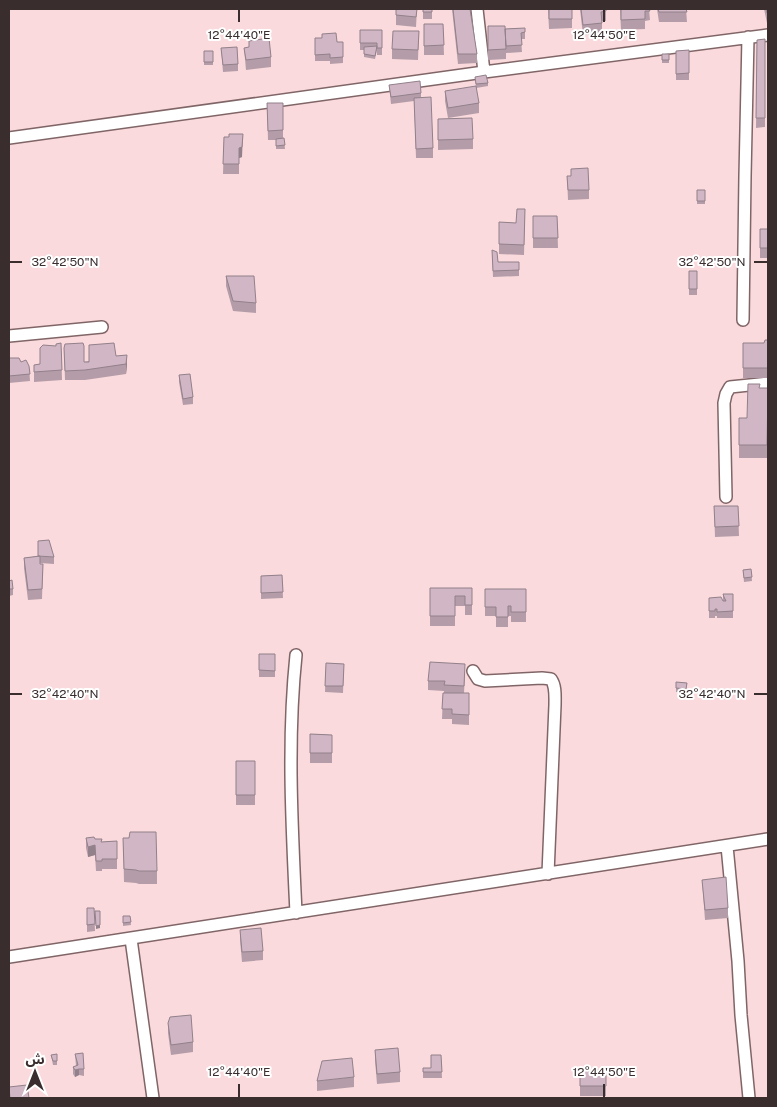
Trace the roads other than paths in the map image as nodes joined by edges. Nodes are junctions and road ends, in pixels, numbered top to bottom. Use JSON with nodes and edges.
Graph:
{"nodes":[{"id":1,"x":477,"y":9,"type":"edge"},
{"id":2,"x":768,"y":34,"type":"edge"},
{"id":3,"x":748,"y":37,"type":"junction"},
{"id":4,"x":484,"y":72,"type":"junction"},
{"id":5,"x":9,"y":138,"type":"edge"},
{"id":6,"x":743,"y":320,"type":"dead end"},
{"id":7,"x":102,"y":327,"type":"dead end"},
{"id":8,"x":9,"y":336,"type":"edge"},
{"id":9,"x":768,"y":383,"type":"edge"},
{"id":10,"x":726,"y":497,"type":"dead end"},
{"id":11,"x":296,"y":655,"type":"dead end"},
{"id":12,"x":473,"y":671,"type":"dead end"},
{"id":13,"x":768,"y":839,"type":"edge"},
{"id":14,"x":727,"y":846,"type":"junction"},
{"id":15,"x":548,"y":874,"type":"junction"},
{"id":16,"x":296,"y":913,"type":"junction"},
{"id":17,"x":131,"y":939,"type":"junction"},
{"id":18,"x":9,"y":957,"type":"edge"},
{"id":19,"x":154,"y":1098,"type":"edge"},
{"id":20,"x":749,"y":1098,"type":"edge"}],
"edges":[{"from":1,"to":4,"type":"street"},
{"from":2,"to":3,"type":"street"},
{"from":3,"to":4,"type":"street"},
{"from":3,"to":6,"type":"street"},
{"from":4,"to":5,"type":"street"},
{"from":7,"to":8,"type":"street"},
{"from":9,"to":10,"type":"street"},
{"from":11,"to":16,"type":"street"},
{"from":12,"to":15,"type":"street"},
{"from":13,"to":14,"type":"street"},
{"from":14,"to":15,"type":"street"},
{"from":14,"to":20,"type":"street"},
{"from":15,"to":16,"type":"street"},
{"from":16,"to":17,"type":"street"},
{"from":17,"to":18,"type":"street"},
{"from":17,"to":19,"type":"street"}]}
